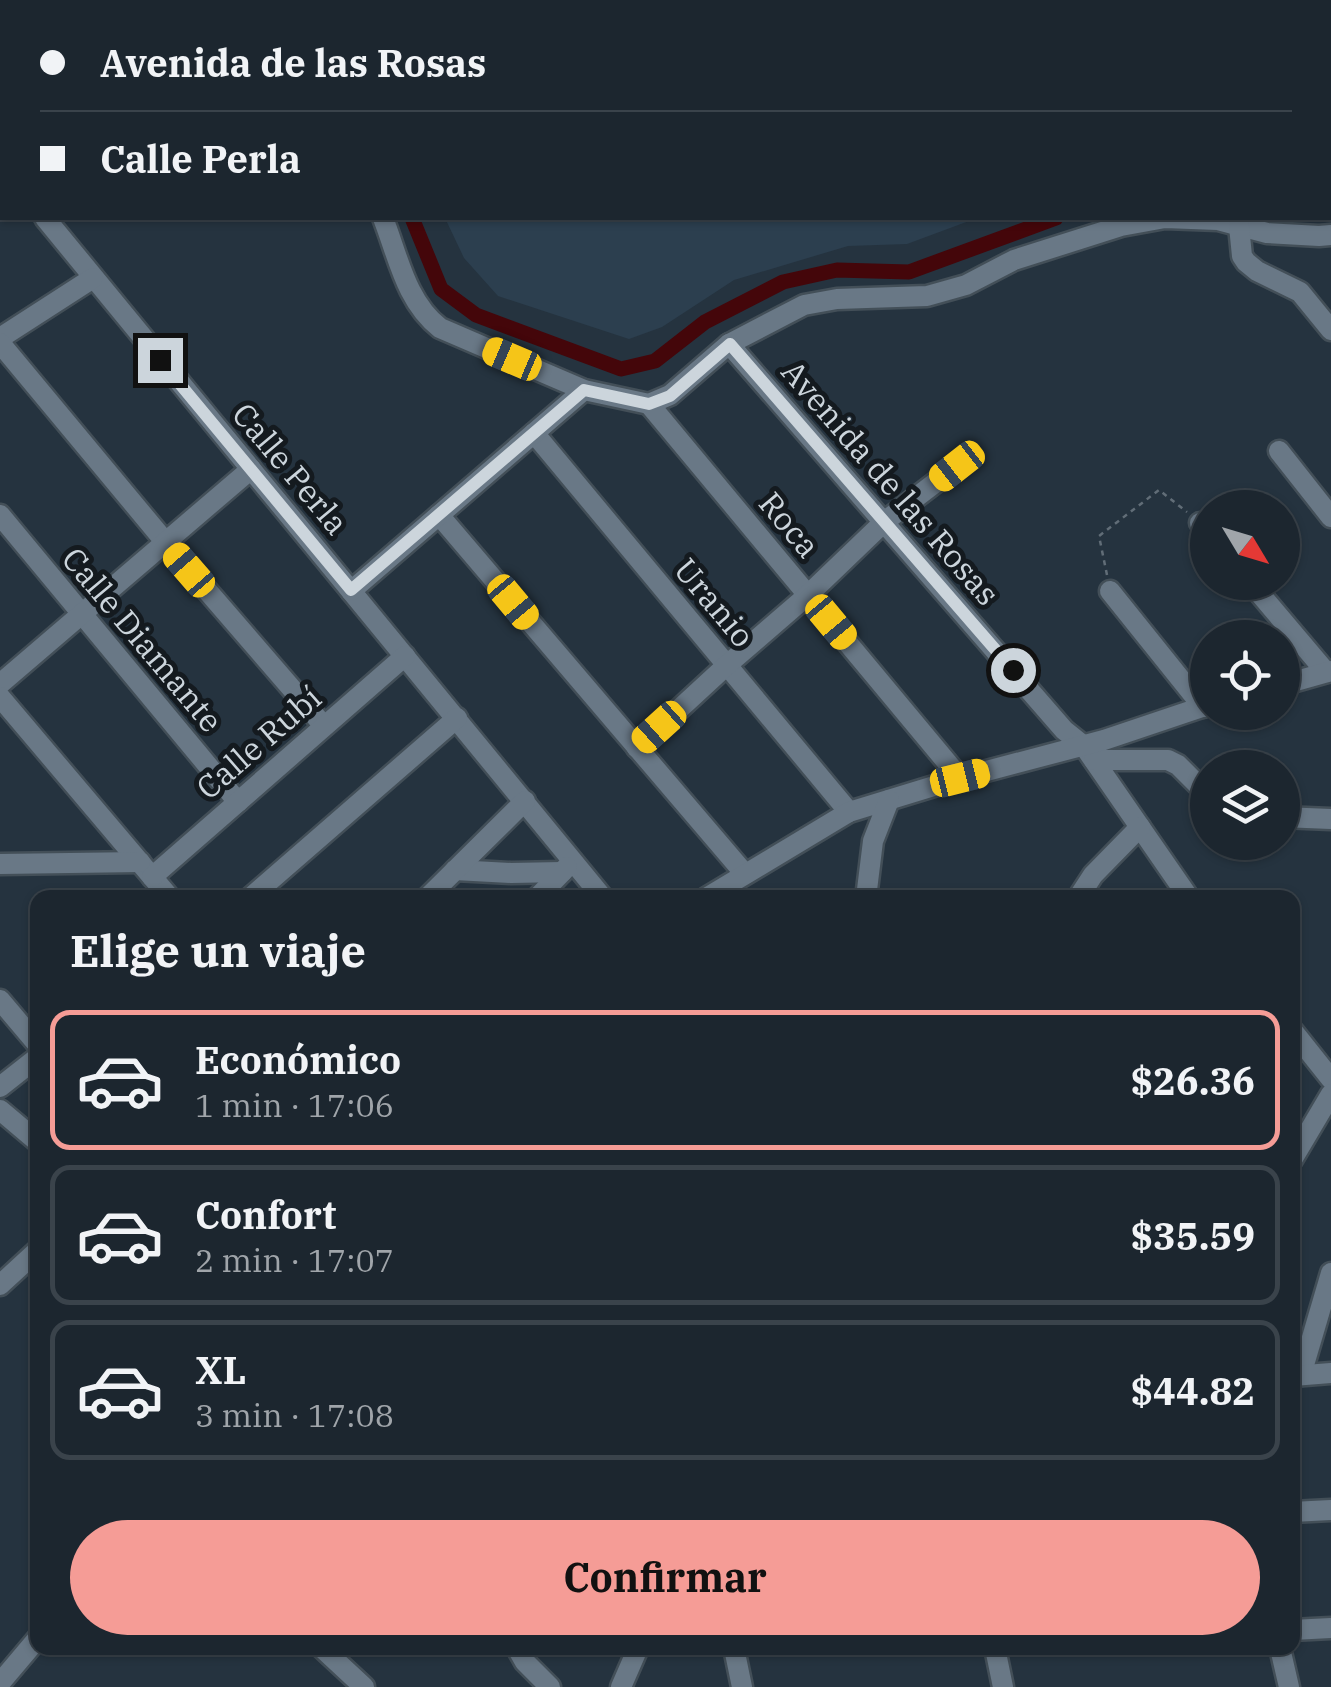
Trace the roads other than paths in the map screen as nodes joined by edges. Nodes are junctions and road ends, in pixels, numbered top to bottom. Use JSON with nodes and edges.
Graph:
{"nodes":[{"id":1,"x":47,"y":220,"type":"edge"},
{"id":2,"x":385,"y":220,"type":"edge"},
{"id":3,"x":1154,"y":220,"type":"edge"},
{"id":4,"x":1218,"y":220,"type":"edge"},
{"id":5,"x":1239,"y":226,"type":"junction"},
{"id":6,"x":1331,"y":235,"type":"edge"},
{"id":7,"x":93,"y":278,"type":"junction"},
{"id":8,"x":1331,"y":330,"type":"edge"},
{"id":9,"x":0,"y":341,"type":"edge"},
{"id":10,"x":730,"y":344,"type":"junction"},
{"id":11,"x":584,"y":390,"type":"junction"},
{"id":12,"x":649,"y":404,"type":"junction"},
{"id":13,"x":534,"y":433,"type":"junction"},
{"id":14,"x":1279,"y":450,"type":"dead end"},
{"id":15,"x":957,"y":466,"type":"dead end"},
{"id":16,"x":251,"y":469,"type":"junction"},
{"id":17,"x":438,"y":515,"type":"junction"},
{"id":18,"x":0,"y":516,"type":"edge"},
{"id":19,"x":1331,"y":518,"type":"edge"},
{"id":20,"x":884,"y":522,"type":"junction"},
{"id":21,"x":166,"y":544,"type":"junction"},
{"id":22,"x":351,"y":590,"type":"junction"},
{"id":23,"x":1110,"y":591,"type":"road end"},
{"id":24,"x":808,"y":595,"type":"junction"},
{"id":25,"x":1266,"y":600,"type":"edge"},
{"id":26,"x":81,"y":615,"type":"junction"},
{"id":27,"x":405,"y":656,"type":"junction"},
{"id":28,"x":727,"y":665,"type":"junction"},
{"id":29,"x":1328,"y":672,"type":"edge"},
{"id":30,"x":1300,"y":679,"type":"edge"},
{"id":31,"x":0,"y":684,"type":"edge"},
{"id":32,"x":1190,"y":688,"type":"edge"},
{"id":33,"x":0,"y":697,"type":"edge"},
{"id":34,"x":1190,"y":712,"type":"edge"},
{"id":35,"x":456,"y":718,"type":"junction"},
{"id":36,"x":324,"y":726,"type":"junction"},
{"id":37,"x":636,"y":748,"type":"junction"},
{"id":38,"x":1089,"y":753,"type":"junction"},
{"id":39,"x":1190,"y":777,"type":"edge"},
{"id":40,"x":960,"y":778,"type":"junction"},
{"id":41,"x":889,"y":800,"type":"junction"},
{"id":42,"x":525,"y":801,"type":"junction"},
{"id":43,"x":238,"y":802,"type":"junction"},
{"id":44,"x":848,"y":812,"type":"junction"},
{"id":45,"x":1300,"y":818,"type":"edge"},
{"id":46,"x":1331,"y":820,"type":"edge"},
{"id":47,"x":1140,"y":826,"type":"junction"},
{"id":48,"x":0,"y":864,"type":"edge"},
{"id":49,"x":567,"y":867,"type":"junction"},
{"id":50,"x":146,"y":869,"type":"junction"},
{"id":51,"x":455,"y":870,"type":"junction"},
{"id":52,"x":745,"y":874,"type":"junction"},
{"id":53,"x":163,"y":890,"type":"edge"},
{"id":54,"x":259,"y":890,"type":"edge"},
{"id":55,"x":435,"y":890,"type":"edge"},
{"id":56,"x":545,"y":890,"type":"edge"},
{"id":57,"x":594,"y":890,"type":"edge"},
{"id":58,"x":719,"y":890,"type":"edge"},
{"id":59,"x":867,"y":890,"type":"edge"},
{"id":60,"x":1084,"y":890,"type":"edge"},
{"id":61,"x":1184,"y":890,"type":"edge"},
{"id":62,"x":0,"y":1000,"type":"edge"},
{"id":63,"x":30,"y":1036,"type":"edge"},
{"id":64,"x":1300,"y":1040,"type":"edge"},
{"id":65,"x":30,"y":1063,"type":"edge"},
{"id":66,"x":1331,"y":1078,"type":"edge"},
{"id":67,"x":0,"y":1087,"type":"edge"},
{"id":68,"x":1331,"y":1094,"type":"edge"},
{"id":69,"x":0,"y":1110,"type":"edge"},
{"id":70,"x":30,"y":1135,"type":"edge"},
{"id":71,"x":1300,"y":1146,"type":"edge"},
{"id":72,"x":30,"y":1257,"type":"edge"},
{"id":73,"x":1331,"y":1273,"type":"edge"},
{"id":74,"x":0,"y":1285,"type":"edge"},
{"id":75,"x":1300,"y":1367,"type":"edge"},
{"id":76,"x":1331,"y":1374,"type":"edge"},
{"id":77,"x":1300,"y":1376,"type":"edge"},
{"id":78,"x":1331,"y":1510,"type":"edge"},
{"id":79,"x":1300,"y":1512,"type":"edge"},
{"id":80,"x":1331,"y":1628,"type":"edge"},
{"id":81,"x":1300,"y":1630,"type":"edge"},
{"id":82,"x":30,"y":1647,"type":"edge"},
{"id":83,"x":330,"y":1655,"type":"edge"},
{"id":84,"x":522,"y":1655,"type":"edge"},
{"id":85,"x":635,"y":1655,"type":"edge"},
{"id":86,"x":735,"y":1655,"type":"edge"},
{"id":87,"x":996,"y":1655,"type":"edge"},
{"id":88,"x":1282,"y":1655,"type":"edge"},
{"id":89,"x":0,"y":1682,"type":"edge"},
{"id":90,"x":364,"y":1687,"type":"edge"},
{"id":91,"x":550,"y":1687,"type":"edge"},
{"id":92,"x":622,"y":1687,"type":"edge"},
{"id":93,"x":742,"y":1687,"type":"edge"},
{"id":94,"x":1003,"y":1687,"type":"edge"},
{"id":95,"x":1289,"y":1687,"type":"edge"}],
"edges":[{"from":1,"to":7,"type":"street","name":"Calle Perla"},
{"from":2,"to":11,"type":"street"},
{"from":3,"to":10,"type":"street"},
{"from":4,"to":5,"type":"street"},
{"from":5,"to":6,"type":"street"},
{"from":5,"to":8,"type":"street"},
{"from":7,"to":9,"type":"street"},
{"from":7,"to":16,"type":"street","name":"Calle Perla"},
{"from":9,"to":21,"type":"street"},
{"from":10,"to":12,"type":"street"},
{"from":10,"to":20,"type":"street","name":"Avenida de las Rosas"},
{"from":11,"to":12,"type":"street"},
{"from":11,"to":13,"type":"street"},
{"from":12,"to":24,"type":"street","name":"Roca"},
{"from":13,"to":17,"type":"street"},
{"from":13,"to":28,"type":"street","name":"Uranio"},
{"from":14,"to":19,"type":"street"},
{"from":15,"to":20,"type":"street"},
{"from":16,"to":21,"type":"street"},
{"from":16,"to":22,"type":"street","name":"Calle Perla"},
{"from":17,"to":22,"type":"street"},
{"from":17,"to":37,"type":"street"},
{"from":18,"to":26,"type":"street","name":"Calle Diamante"},
{"from":20,"to":24,"type":"street"},
{"from":20,"to":38,"type":"street","name":"Avenida de las Rosas"},
{"from":21,"to":26,"type":"street"},
{"from":21,"to":36,"type":"street"},
{"from":22,"to":27,"type":"street","name":"Calle Perla"},
{"from":23,"to":32,"type":"street"},
{"from":24,"to":28,"type":"street"},
{"from":24,"to":40,"type":"street","name":"Roca"},
{"from":25,"to":29,"type":"street"},
{"from":26,"to":31,"type":"street"},
{"from":26,"to":43,"type":"street","name":"Calle Diamante"},
{"from":27,"to":35,"type":"street","name":"Calle Perla"},
{"from":27,"to":36,"type":"street","name":"Calle Rubí"},
{"from":28,"to":37,"type":"street"},
{"from":28,"to":44,"type":"street","name":"Uranio"},
{"from":29,"to":30,"type":"street"},
{"from":33,"to":50,"type":"street"},
{"from":34,"to":38,"type":"street"},
{"from":35,"to":42,"type":"street","name":"Calle Perla"},
{"from":35,"to":54,"type":"street"},
{"from":36,"to":43,"type":"street","name":"Calle Rubí"},
{"from":37,"to":52,"type":"street"},
{"from":38,"to":39,"type":"street"},
{"from":38,"to":40,"type":"street"},
{"from":38,"to":47,"type":"street","name":"Avenida de las Rosas"},
{"from":40,"to":41,"type":"street"},
{"from":41,"to":44,"type":"street"},
{"from":41,"to":59,"type":"street"},
{"from":42,"to":49,"type":"street","name":"Calle Perla"},
{"from":42,"to":51,"type":"street"},
{"from":43,"to":50,"type":"street","name":"Calle Rubí"},
{"from":44,"to":52,"type":"street"},
{"from":45,"to":46,"type":"street"},
{"from":47,"to":60,"type":"street"},
{"from":47,"to":61,"type":"street","name":"Avenida de las Rosas"},
{"from":48,"to":50,"type":"street"},
{"from":49,"to":51,"type":"street"},
{"from":49,"to":56,"type":"street"},
{"from":49,"to":57,"type":"street","name":"Calle Perla"},
{"from":50,"to":53,"type":"street"},
{"from":51,"to":55,"type":"street"},
{"from":52,"to":58,"type":"street"},
{"from":62,"to":63,"type":"street"},
{"from":64,"to":66,"type":"street"},
{"from":65,"to":67,"type":"street"},
{"from":68,"to":71,"type":"street"},
{"from":69,"to":70,"type":"street"},
{"from":72,"to":74,"type":"street"},
{"from":73,"to":75,"type":"street"},
{"from":76,"to":77,"type":"street"},
{"from":78,"to":79,"type":"street"},
{"from":80,"to":81,"type":"street"},
{"from":82,"to":89,"type":"street"},
{"from":83,"to":90,"type":"street"},
{"from":84,"to":91,"type":"street"},
{"from":85,"to":92,"type":"street"},
{"from":86,"to":93,"type":"street"},
{"from":87,"to":94,"type":"street"},
{"from":88,"to":95,"type":"street"}]}
